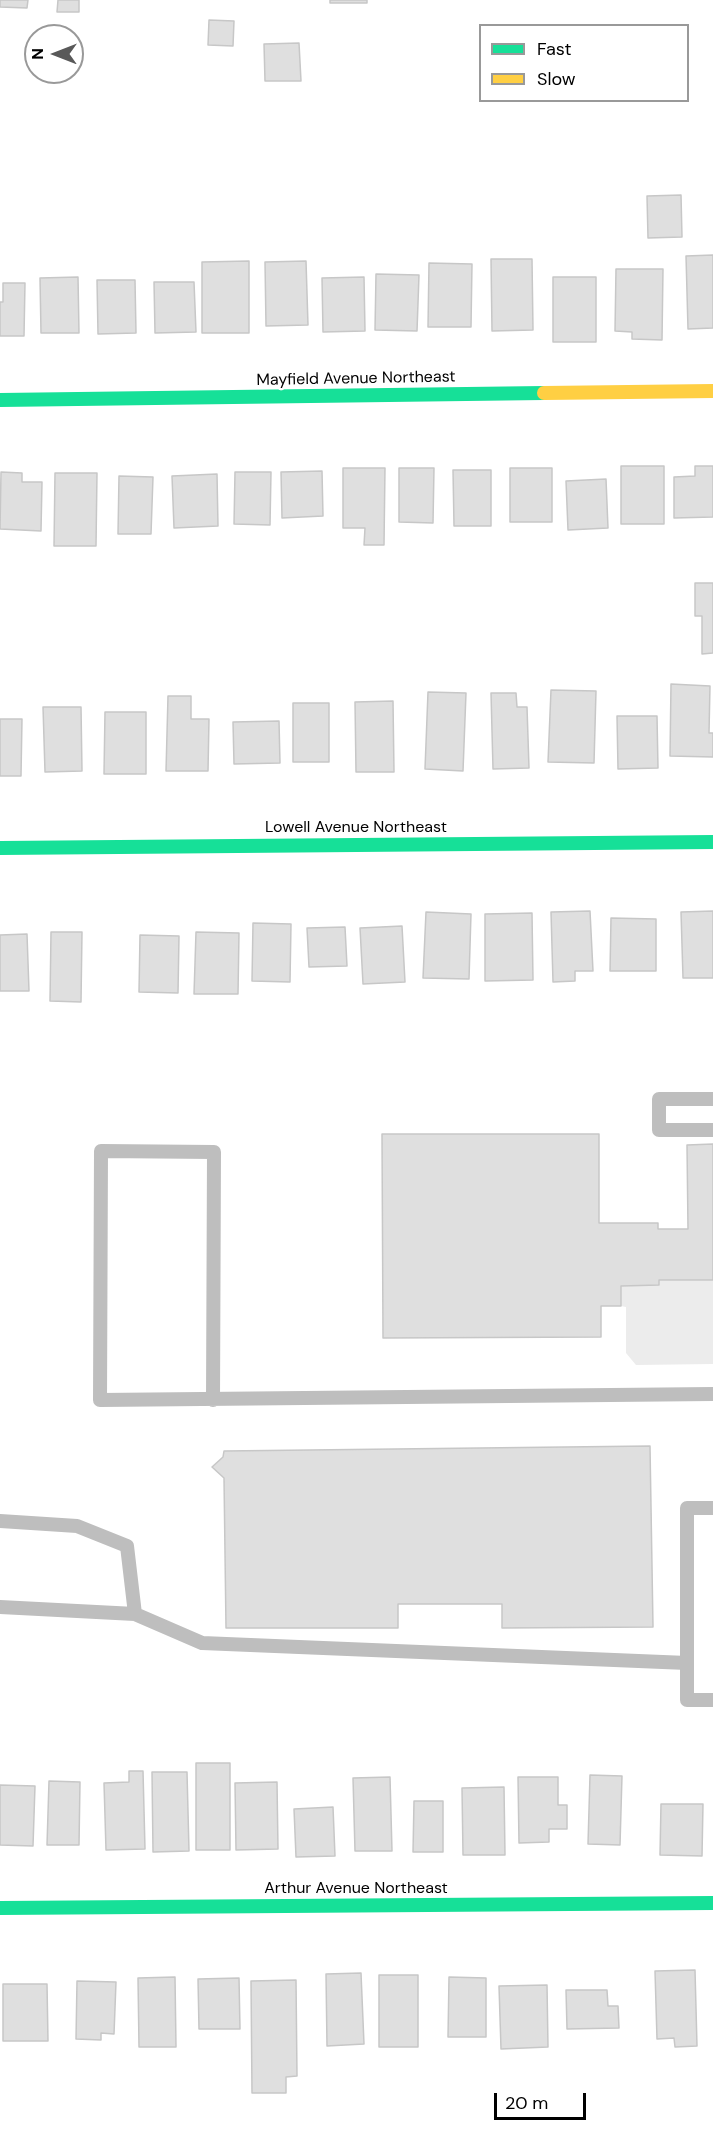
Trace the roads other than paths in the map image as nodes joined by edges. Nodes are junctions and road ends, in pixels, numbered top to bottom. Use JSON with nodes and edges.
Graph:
{"nodes":[{"id":1,"x":713,"y":391,"type":"edge"},
{"id":2,"x":0,"y":400,"type":"edge"},
{"id":3,"x":713,"y":842,"type":"edge"},
{"id":4,"x":0,"y":848,"type":"edge"},
{"id":5,"x":713,"y":1099,"type":"edge"},
{"id":6,"x":713,"y":1130,"type":"edge"},
{"id":7,"x":713,"y":1394,"type":"edge"},
{"id":8,"x":213,"y":1400,"type":"junction"},
{"id":9,"x":713,"y":1508,"type":"edge"},
{"id":10,"x":0,"y":1521,"type":"edge"},
{"id":11,"x":0,"y":1607,"type":"edge"},
{"id":12,"x":135,"y":1614,"type":"junction"},
{"id":13,"x":687,"y":1663,"type":"junction"},
{"id":14,"x":713,"y":1700,"type":"edge"},
{"id":15,"x":713,"y":1903,"type":"edge"},
{"id":16,"x":0,"y":1908,"type":"edge"}],
"edges":[{"from":1,"to":2,"type":"street","name":"Mayfield Avenue Northeast"},
{"from":3,"to":4,"type":"street","name":"Lowell Avenue Northeast"},
{"from":5,"to":6,"type":"lane"},
{"from":7,"to":8,"type":"lane"},
{"from":8,"to":8,"type":"lane"},
{"from":9,"to":13,"type":"lane"},
{"from":10,"to":12,"type":"lane"},
{"from":11,"to":12,"type":"lane"},
{"from":12,"to":13,"type":"lane"},
{"from":13,"to":14,"type":"lane"},
{"from":15,"to":16,"type":"street","name":"Arthur Avenue Northeast"}]}
